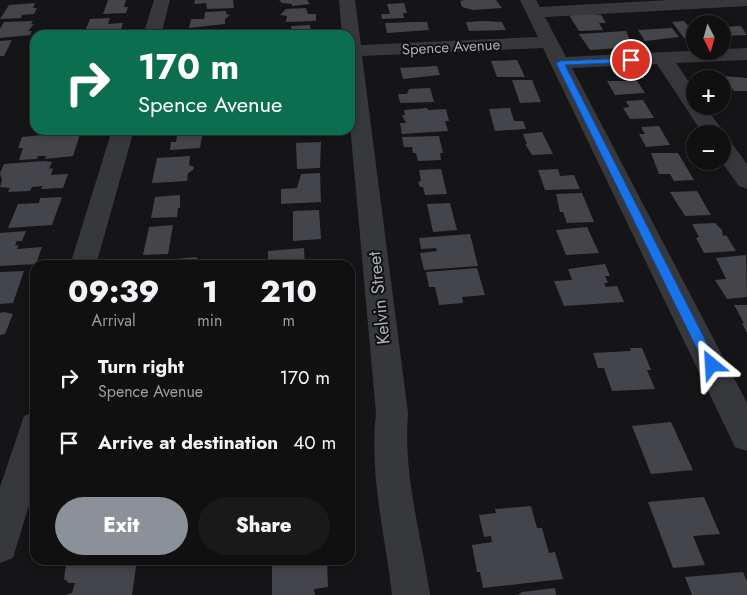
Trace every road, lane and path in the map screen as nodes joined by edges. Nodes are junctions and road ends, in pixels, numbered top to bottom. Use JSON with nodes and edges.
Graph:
{"nodes":[{"id":1,"x":162,"y":0,"type":"edge"},
{"id":2,"x":347,"y":0,"type":"edge"},
{"id":3,"x":747,"y":1,"type":"edge"},
{"id":4,"x":531,"y":6,"type":"edge"},
{"id":5,"x":153,"y":30,"type":"edge"},
{"id":6,"x":350,"y":30,"type":"edge"},
{"id":7,"x":548,"y":42,"type":"junction"},
{"id":8,"x":355,"y":51,"type":"edge"},
{"id":9,"x":747,"y":54,"type":"edge"},
{"id":10,"x":663,"y":58,"type":"junction"},
{"id":11,"x":560,"y":63,"type":"junction"},
{"id":12,"x":355,"y":78,"type":"edge"},
{"id":13,"x":686,"y":92,"type":"edge"},
{"id":14,"x":122,"y":135,"type":"edge"},
{"id":15,"x":731,"y":159,"type":"edge"},
{"id":16,"x":747,"y":181,"type":"edge"},
{"id":17,"x":84,"y":260,"type":"edge"},
{"id":18,"x":747,"y":436,"type":"edge"},
{"id":19,"x":30,"y":444,"type":"edge"},
{"id":20,"x":0,"y":545,"type":"edge"},
{"id":21,"x":411,"y":595,"type":"edge"}],
"edges":[{"from":1,"to":5,"type":"street"},
{"from":2,"to":6,"type":"street","name":"Kelvin Street"},
{"from":3,"to":4,"type":"street"},
{"from":4,"to":7,"type":"street"},
{"from":7,"to":8,"type":"street","name":"Spence Avenue"},
{"from":7,"to":11,"type":"street"},
{"from":9,"to":10,"type":"street"},
{"from":10,"to":11,"type":"street"},
{"from":10,"to":13,"type":"street"},
{"from":11,"to":18,"type":"street"},
{"from":12,"to":21,"type":"street","name":"Kelvin Street"},
{"from":14,"to":17,"type":"street"},
{"from":15,"to":16,"type":"street"},
{"from":19,"to":20,"type":"street"}]}
